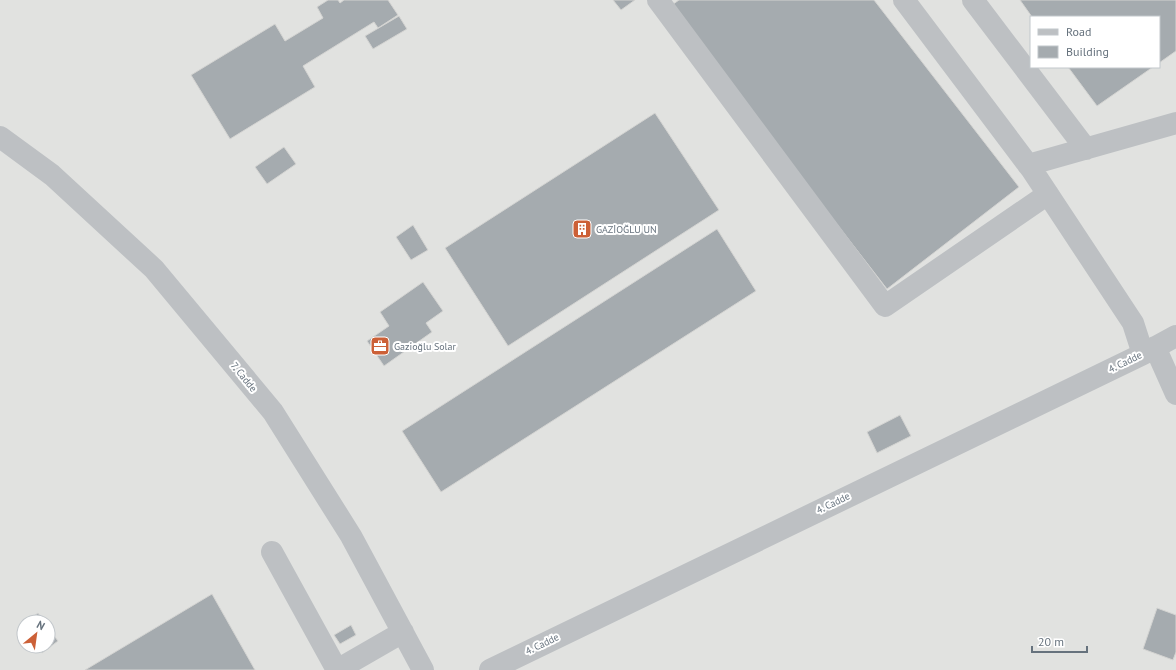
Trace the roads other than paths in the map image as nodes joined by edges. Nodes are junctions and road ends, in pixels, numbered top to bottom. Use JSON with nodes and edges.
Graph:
{"nodes":[{"id":1,"x":658,"y":0,"type":"edge"},
{"id":2,"x":904,"y":0,"type":"edge"},
{"id":3,"x":973,"y":0,"type":"edge"},
{"id":4,"x":1176,"y":123,"type":"edge"},
{"id":5,"x":0,"y":137,"type":"edge"},
{"id":6,"x":1086,"y":149,"type":"junction"},
{"id":7,"x":1028,"y":164,"type":"junction"},
{"id":8,"x":1048,"y":194,"type":"junction"},
{"id":9,"x":1176,"y":336,"type":"edge"},
{"id":10,"x":1149,"y":350,"type":"junction"},
{"id":11,"x":1176,"y":394,"type":"edge"},
{"id":12,"x":272,"y":552,"type":"dead end"},
{"id":13,"x":402,"y":632,"type":"junction"},
{"id":14,"x":337,"y":670,"type":"edge"},
{"id":15,"x":423,"y":670,"type":"edge"},
{"id":16,"x":490,"y":670,"type":"edge"}],
"edges":[{"from":1,"to":8,"type":"street"},
{"from":2,"to":7,"type":"street"},
{"from":3,"to":6,"type":"street"},
{"from":4,"to":6,"type":"street"},
{"from":5,"to":13,"type":"street","name":"7. Cadde"},
{"from":6,"to":7,"type":"street"},
{"from":7,"to":8,"type":"street"},
{"from":8,"to":10,"type":"street"},
{"from":9,"to":10,"type":"street","name":"4. Cadde"},
{"from":10,"to":11,"type":"street"},
{"from":10,"to":16,"type":"street","name":"4. Cadde"},
{"from":12,"to":14,"type":"street"},
{"from":13,"to":14,"type":"street"},
{"from":13,"to":15,"type":"street","name":"7. Cadde"}]}
